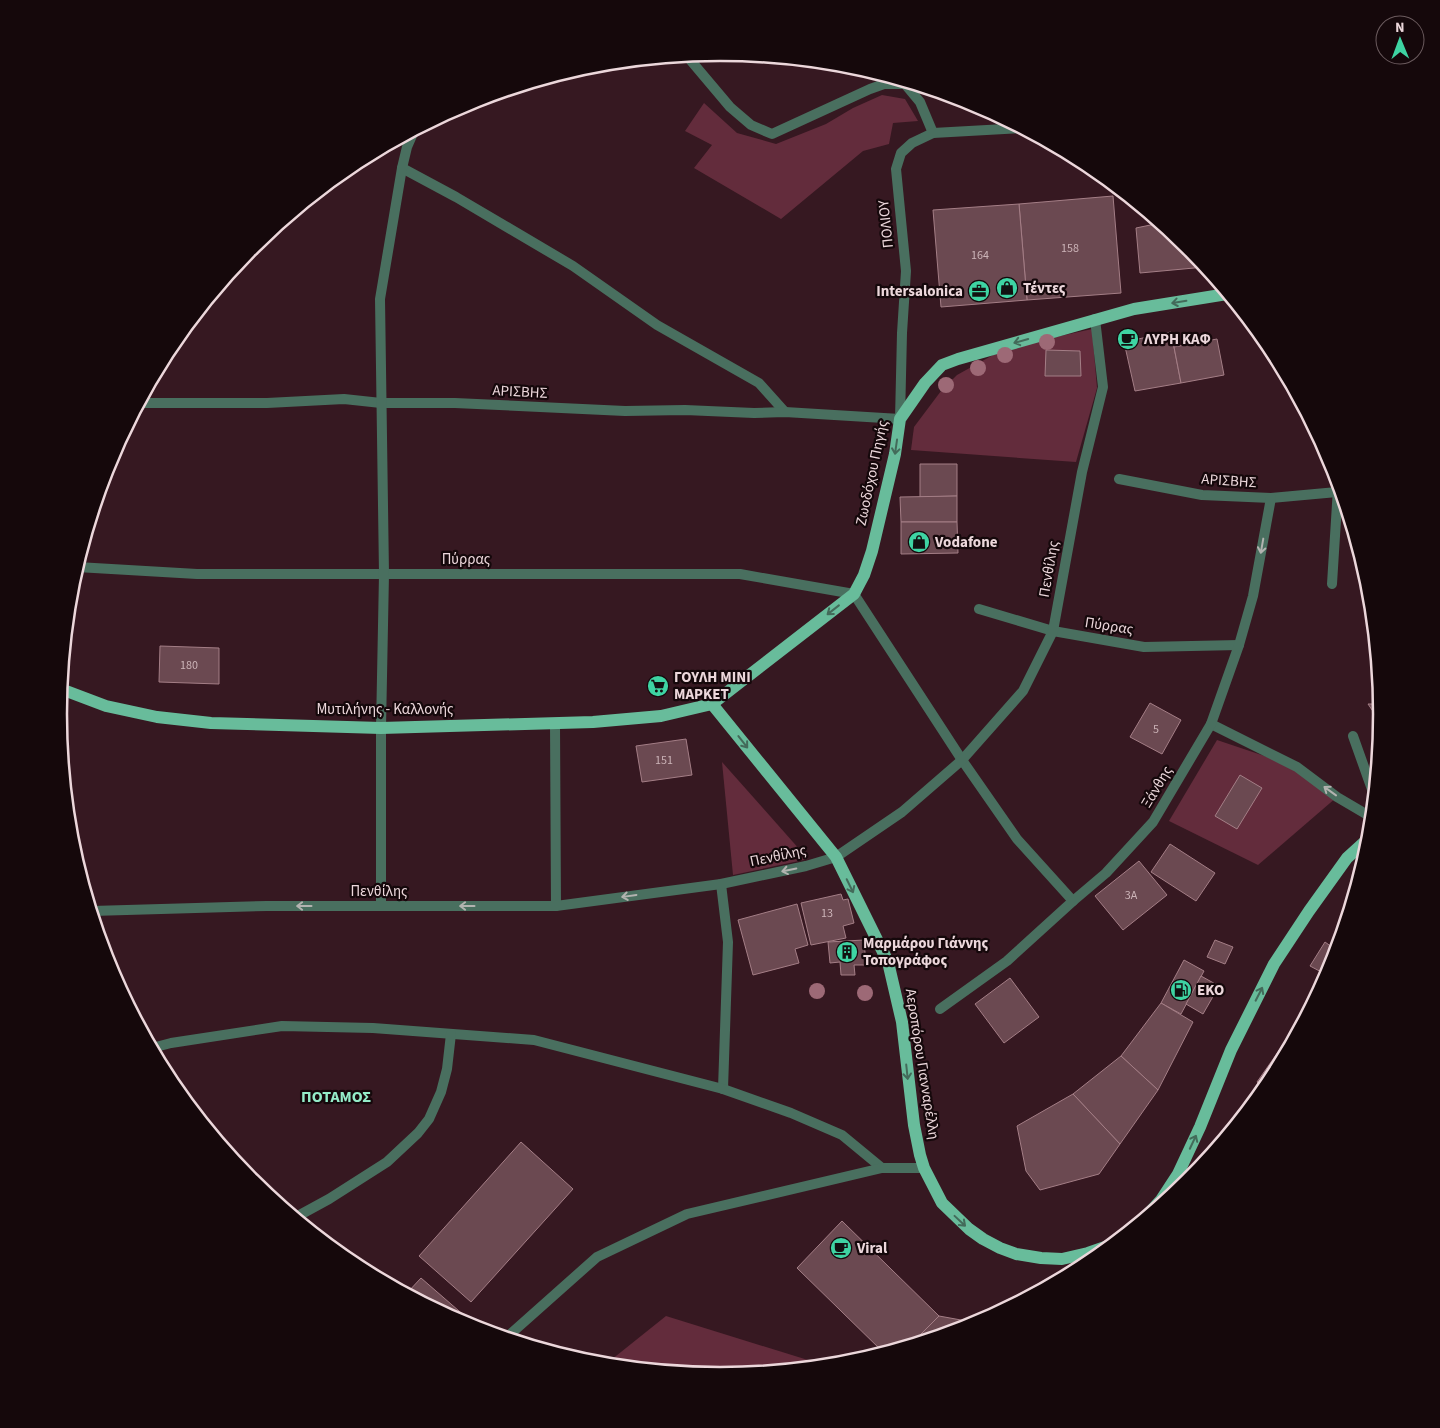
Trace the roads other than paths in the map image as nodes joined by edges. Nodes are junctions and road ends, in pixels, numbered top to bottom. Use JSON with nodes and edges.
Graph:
{"nodes":[{"id":1,"x":692,"y":62,"type":"edge"},
{"id":2,"x":892,"y":84,"type":"edge"},
{"id":3,"x":910,"y":90,"type":"edge"},
{"id":4,"x":1008,"y":129,"type":"edge"},
{"id":5,"x":933,"y":133,"type":"junction"},
{"id":6,"x":410,"y":140,"type":"edge"},
{"id":7,"x":402,"y":168,"type":"junction"},
{"id":8,"x":1220,"y":295,"type":"edge"},
{"id":9,"x":1096,"y":319,"type":"junction"},
{"id":10,"x":381,"y":402,"type":"junction"},
{"id":11,"x":147,"y":403,"type":"edge"},
{"id":12,"x":785,"y":412,"type":"junction"},
{"id":13,"x":900,"y":419,"type":"junction"},
{"id":14,"x":1120,"y":479,"type":"dead end"},
{"id":15,"x":1333,"y":490,"type":"edge"},
{"id":16,"x":1271,"y":498,"type":"junction"},
{"id":17,"x":1337,"y":502,"type":"edge"},
{"id":18,"x":84,"y":567,"type":"edge"},
{"id":19,"x":384,"y":574,"type":"junction"},
{"id":20,"x":1332,"y":584,"type":"dead end"},
{"id":21,"x":854,"y":594,"type":"junction"},
{"id":22,"x":978,"y":609,"type":"dead end"},
{"id":23,"x":1053,"y":631,"type":"junction"},
{"id":24,"x":1239,"y":645,"type":"junction"},
{"id":25,"x":68,"y":692,"type":"edge"},
{"id":26,"x":712,"y":704,"type":"junction"},
{"id":27,"x":555,"y":724,"type":"junction"},
{"id":28,"x":1211,"y":724,"type":"junction"},
{"id":29,"x":381,"y":728,"type":"junction"},
{"id":30,"x":1353,"y":736,"type":"dead end"},
{"id":31,"x":962,"y":760,"type":"junction"},
{"id":32,"x":1369,"y":780,"type":"edge"},
{"id":33,"x":1365,"y":813,"type":"edge"},
{"id":34,"x":1359,"y":847,"type":"edge"},
{"id":35,"x":836,"y":857,"type":"junction"},
{"id":36,"x":721,"y":884,"type":"junction"},
{"id":37,"x":1073,"y":901,"type":"junction"},
{"id":38,"x":382,"y":906,"type":"junction"},
{"id":39,"x":556,"y":906,"type":"junction"},
{"id":40,"x":98,"y":911,"type":"edge"},
{"id":41,"x":940,"y":1009,"type":"dead end"},
{"id":42,"x":451,"y":1034,"type":"junction"},
{"id":43,"x":159,"y":1046,"type":"edge"},
{"id":44,"x":723,"y":1089,"type":"junction"},
{"id":45,"x":882,"y":1168,"type":"junction"},
{"id":46,"x":924,"y":1168,"type":"junction"},
{"id":47,"x":1169,"y":1188,"type":"edge"},
{"id":48,"x":301,"y":1214,"type":"edge"},
{"id":49,"x":1089,"y":1253,"type":"edge"},
{"id":50,"x":512,"y":1333,"type":"edge"}],
"edges":[{"from":1,"to":2,"type":"street"},
{"from":3,"to":5,"type":"street"},
{"from":4,"to":5,"type":"street","name":"ΠΟΛΙΟΥ"},
{"from":5,"to":13,"type":"street","name":"ΠΟΛΙΟΥ"},
{"from":6,"to":7,"type":"street"},
{"from":7,"to":10,"type":"street"},
{"from":7,"to":12,"type":"street"},
{"from":8,"to":9,"type":"main road","name":"Ζωοδόχου Πηγής","one_way":true},
{"from":9,"to":13,"type":"main road","name":"Ζωοδόχου Πηγής","one_way":true},
{"from":9,"to":23,"type":"street","name":"Πενθίλης"},
{"from":10,"to":11,"type":"street","name":"ΑΡΙΣΒΗΣ"},
{"from":10,"to":12,"type":"street","name":"ΑΡΙΣΒΗΣ"},
{"from":10,"to":19,"type":"street"},
{"from":12,"to":13,"type":"street","name":"ΑΡΙΣΒΗΣ"},
{"from":13,"to":21,"type":"main road","name":"Ζωοδόχου Πηγής","one_way":true},
{"from":14,"to":16,"type":"street","name":"ΑΡΙΣΒΗΣ"},
{"from":15,"to":16,"type":"street","name":"ΑΡΙΣΒΗΣ"},
{"from":16,"to":24,"type":"street","name":"Ξάνθης","one_way":true},
{"from":17,"to":20,"type":"street"},
{"from":18,"to":19,"type":"street","name":"Πύρρας"},
{"from":19,"to":21,"type":"street","name":"Πύρρας"},
{"from":19,"to":29,"type":"street"},
{"from":21,"to":26,"type":"main road","name":"Ζωοδόχου Πηγής","one_way":true},
{"from":21,"to":31,"type":"street"},
{"from":22,"to":23,"type":"street","name":"Πύρρας"},
{"from":23,"to":24,"type":"street","name":"Πύρρας"},
{"from":23,"to":31,"type":"street","name":"Πενθίλης"},
{"from":24,"to":28,"type":"street","name":"Ξάνθης"},
{"from":25,"to":29,"type":"main road","name":"Μυτιλήνης - Καλλονής"},
{"from":26,"to":27,"type":"main road","name":"Μυτιλήνης - Καλλονής"},
{"from":26,"to":35,"type":"main road","name":"Αεροπόρου Γιανναρέλλη","one_way":true},
{"from":27,"to":29,"type":"main road","name":"Μυτιλήνης - Καλλονής"},
{"from":27,"to":39,"type":"street"},
{"from":33,"to":28,"type":"street","one_way":true},
{"from":28,"to":37,"type":"street","name":"Ξάνθης"},
{"from":29,"to":38,"type":"street"},
{"from":30,"to":32,"type":"street"},
{"from":31,"to":35,"type":"street","name":"Πενθίλης"},
{"from":31,"to":37,"type":"street"},
{"from":47,"to":34,"type":"main road","one_way":true},
{"from":35,"to":36,"type":"street","name":"Πενθίλης","one_way":true},
{"from":35,"to":46,"type":"main road","name":"Αεροπόρου Γιανναρέλλη","one_way":true},
{"from":36,"to":39,"type":"street","name":"Πενθίλης","one_way":true},
{"from":36,"to":44,"type":"street"},
{"from":37,"to":41,"type":"street","name":"Ξάνθης"},
{"from":39,"to":38,"type":"street","name":"Πενθίλης","one_way":true},
{"from":38,"to":40,"type":"street","name":"Πενθίλης","one_way":true},
{"from":42,"to":43,"type":"street"},
{"from":42,"to":44,"type":"street"},
{"from":42,"to":48,"type":"street"},
{"from":44,"to":45,"type":"street"},
{"from":45,"to":46,"type":"street"},
{"from":45,"to":50,"type":"street"},
{"from":46,"to":49,"type":"main road","name":"Αεροπόρου Γιανναρέλλη","one_way":true}]}
